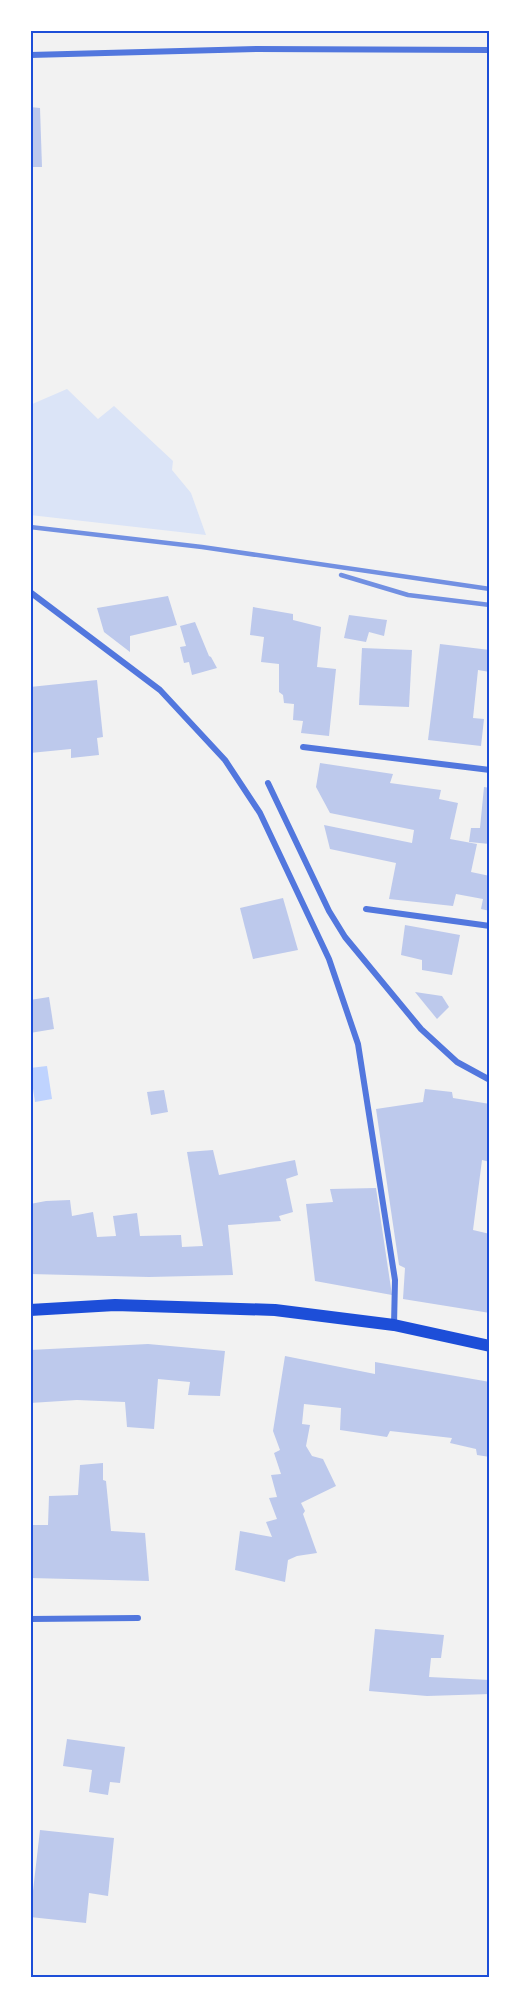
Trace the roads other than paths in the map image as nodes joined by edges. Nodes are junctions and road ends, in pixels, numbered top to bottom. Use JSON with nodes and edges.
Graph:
{"nodes":[{"id":1,"x":490,"y":50,"type":"edge"},
{"id":2,"x":30,"y":55,"type":"edge"},
{"id":3,"x":30,"y":592,"type":"edge"},
{"id":4,"x":303,"y":747,"type":"dead end"},
{"id":5,"x":490,"y":770,"type":"edge"},
{"id":6,"x":268,"y":783,"type":"dead end"},
{"id":7,"x":366,"y":909,"type":"dead end"},
{"id":8,"x":490,"y":926,"type":"edge"},
{"id":9,"x":490,"y":1080,"type":"edge"},
{"id":10,"x":30,"y":1310,"type":"edge"},
{"id":11,"x":394,"y":1325,"type":"junction"},
{"id":12,"x":490,"y":1346,"type":"edge"},
{"id":13,"x":138,"y":1617,"type":"dead end"},
{"id":14,"x":30,"y":1619,"type":"edge"}],
"edges":[{"from":1,"to":2,"type":"street"},
{"from":3,"to":11,"type":"street"},
{"from":4,"to":5,"type":"street"},
{"from":6,"to":9,"type":"street"},
{"from":7,"to":8,"type":"street"},
{"from":10,"to":11,"type":"main road"},
{"from":11,"to":12,"type":"main road"},
{"from":13,"to":14,"type":"street"}]}
